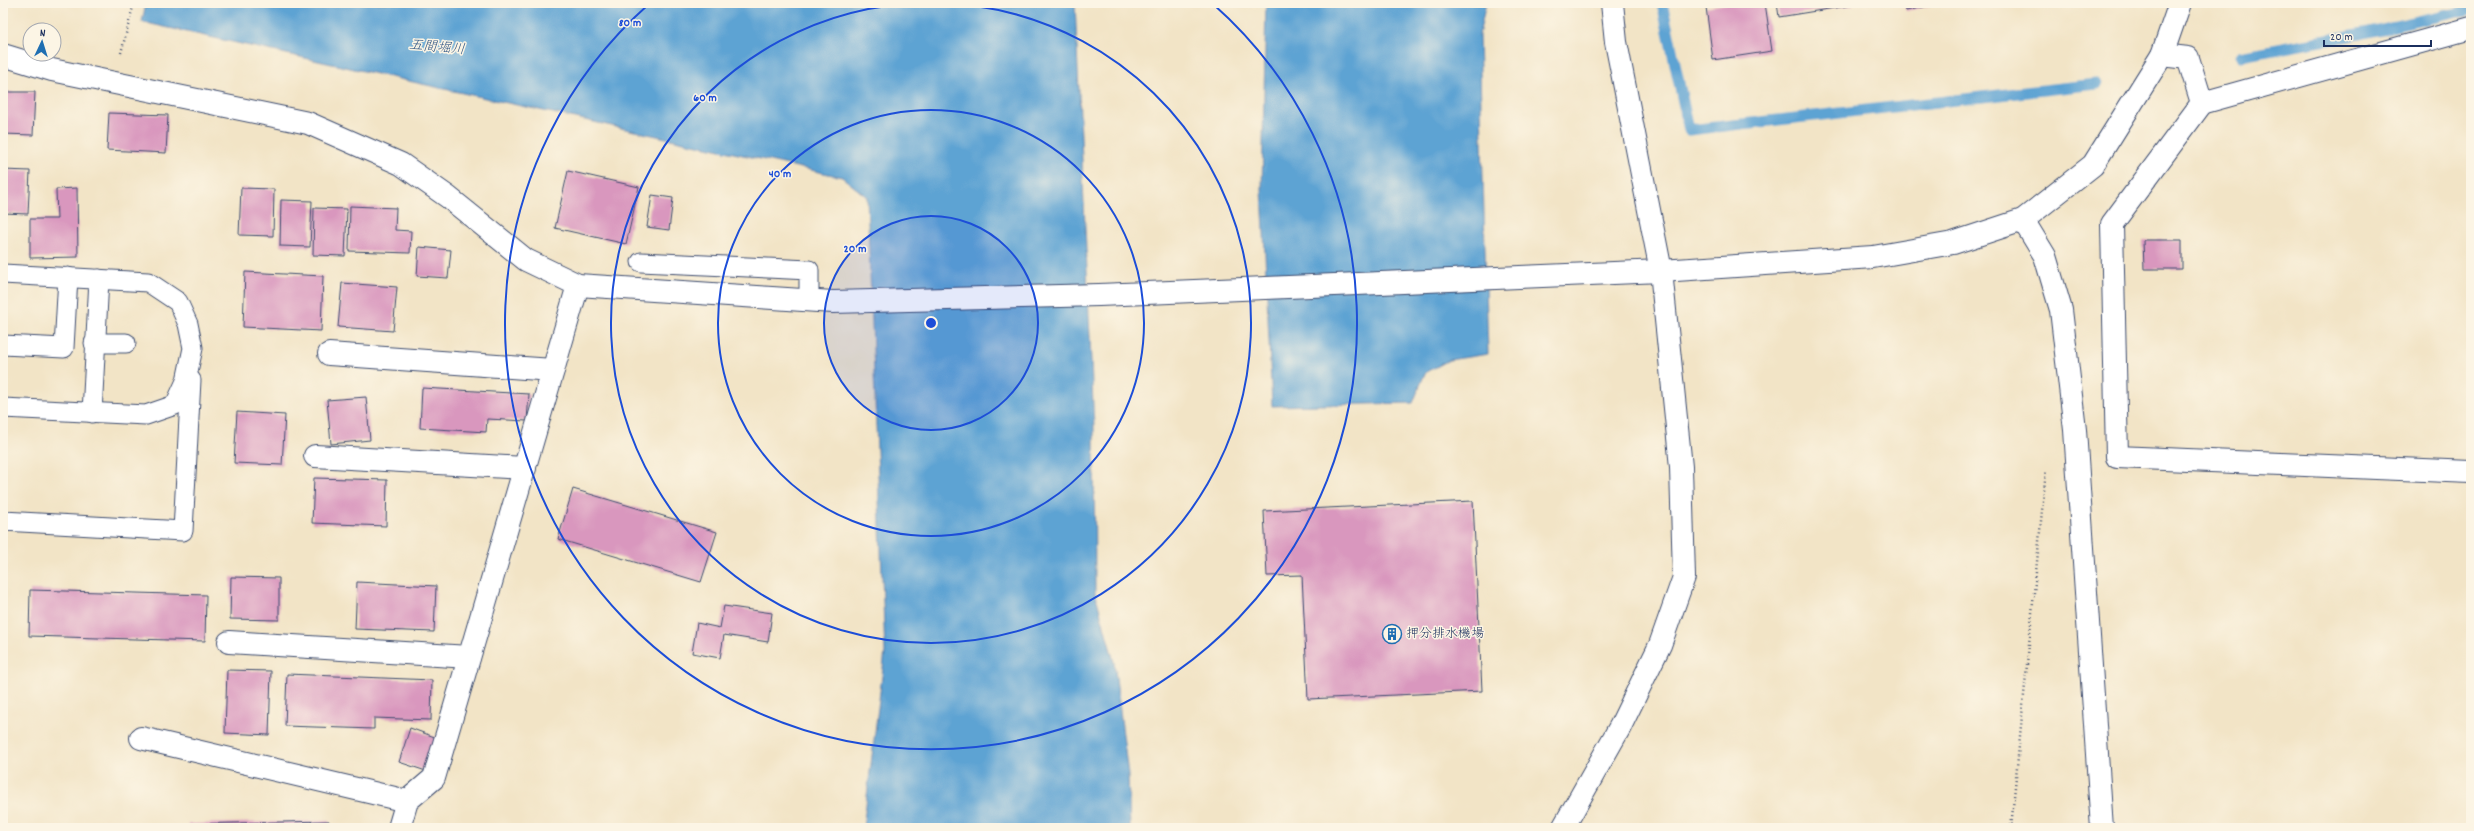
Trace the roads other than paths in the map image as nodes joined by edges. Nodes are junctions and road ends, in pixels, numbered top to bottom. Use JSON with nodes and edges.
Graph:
{"nodes":[{"id":1,"x":1612,"y":3,"type":"edge"},
{"id":2,"x":2180,"y":3,"type":"edge"},
{"id":3,"x":2471,"y":28,"type":"edge"},
{"id":4,"x":3,"y":54,"type":"edge"},
{"id":5,"x":2162,"y":55,"type":"junction"},
{"id":6,"x":2202,"y":104,"type":"junction"},
{"id":7,"x":2023,"y":220,"type":"junction"},
{"id":8,"x":641,"y":262,"type":"dead end"},
{"id":9,"x":1661,"y":271,"type":"junction"},
{"id":10,"x":3,"y":274,"type":"edge"},
{"id":11,"x":68,"y":277,"type":"junction"},
{"id":12,"x":99,"y":279,"type":"junction"},
{"id":13,"x":578,"y":285,"type":"junction"},
{"id":14,"x":809,"y":300,"type":"junction"},
{"id":15,"x":94,"y":342,"type":"junction"},
{"id":16,"x":126,"y":343,"type":"dead end"},
{"id":17,"x":3,"y":345,"type":"edge"},
{"id":18,"x":193,"y":348,"type":"junction"},
{"id":19,"x":329,"y":354,"type":"dead end"},
{"id":20,"x":553,"y":370,"type":"junction"},
{"id":21,"x":3,"y":408,"type":"edge"},
{"id":22,"x":92,"y":413,"type":"junction"},
{"id":23,"x":315,"y":456,"type":"dead end"},
{"id":24,"x":525,"y":468,"type":"junction"},
{"id":25,"x":2471,"y":472,"type":"edge"},
{"id":26,"x":3,"y":521,"type":"edge"},
{"id":27,"x":229,"y":642,"type":"dead end"},
{"id":28,"x":469,"y":657,"type":"junction"},
{"id":29,"x":141,"y":738,"type":"dead end"},
{"id":30,"x":407,"y":801,"type":"junction"},
{"id":31,"x":399,"y":828,"type":"edge"},
{"id":32,"x":1563,"y":828,"type":"edge"},
{"id":33,"x":2102,"y":828,"type":"edge"}],
"edges":[{"from":1,"to":9,"type":"street"},
{"from":2,"to":5,"type":"street"},
{"from":3,"to":6,"type":"street"},
{"from":4,"to":13,"type":"street"},
{"from":5,"to":6,"type":"street"},
{"from":5,"to":7,"type":"street"},
{"from":6,"to":25,"type":"street"},
{"from":7,"to":9,"type":"street"},
{"from":7,"to":33,"type":"street"},
{"from":8,"to":14,"type":"lane"},
{"from":9,"to":14,"type":"street"},
{"from":9,"to":32,"type":"street"},
{"from":10,"to":11,"type":"lane"},
{"from":11,"to":12,"type":"lane"},
{"from":11,"to":17,"type":"lane"},
{"from":12,"to":15,"type":"lane"},
{"from":12,"to":18,"type":"lane"},
{"from":13,"to":14,"type":"street"},
{"from":13,"to":20,"type":"street"},
{"from":15,"to":16,"type":"lane"},
{"from":15,"to":22,"type":"lane"},
{"from":18,"to":22,"type":"lane"},
{"from":18,"to":26,"type":"lane"},
{"from":19,"to":20,"type":"street"},
{"from":20,"to":24,"type":"street"},
{"from":21,"to":22,"type":"lane"},
{"from":23,"to":24,"type":"street"},
{"from":24,"to":28,"type":"street"},
{"from":27,"to":28,"type":"street"},
{"from":28,"to":30,"type":"street"},
{"from":29,"to":30,"type":"street"},
{"from":30,"to":31,"type":"street"}]}
